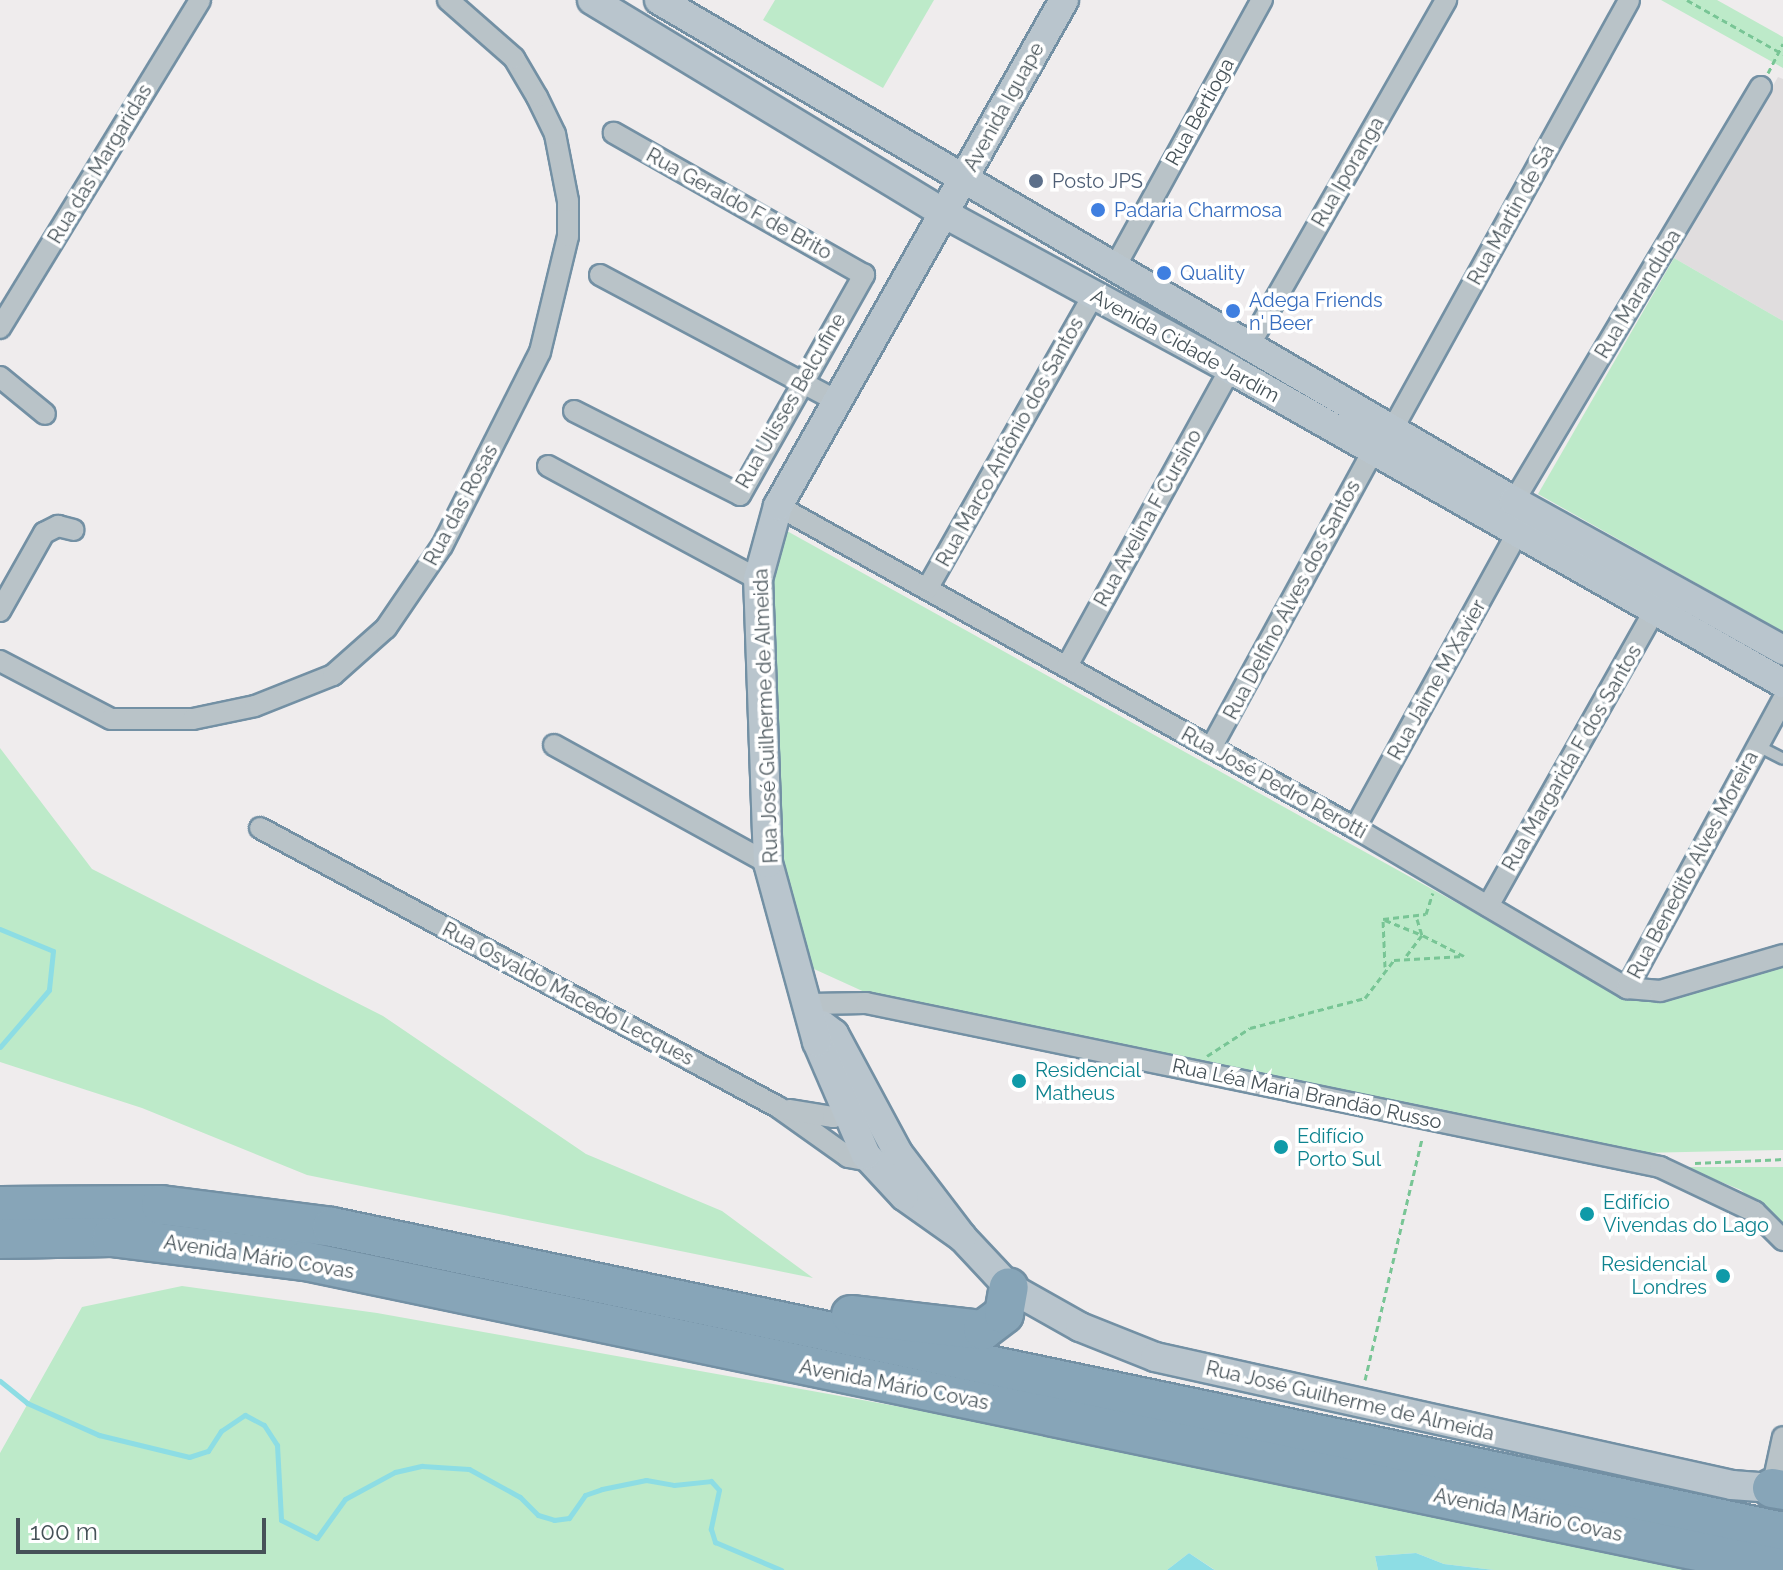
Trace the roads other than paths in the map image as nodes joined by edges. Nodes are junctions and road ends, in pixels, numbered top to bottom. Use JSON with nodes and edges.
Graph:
{"nodes":[{"id":1,"x":200,"y":0,"type":"edge"},
{"id":2,"x":448,"y":0,"type":"edge"},
{"id":3,"x":592,"y":0,"type":"edge"},
{"id":4,"x":659,"y":0,"type":"edge"},
{"id":5,"x":1064,"y":0,"type":"edge"},
{"id":6,"x":1262,"y":0,"type":"edge"},
{"id":7,"x":1446,"y":0,"type":"edge"},
{"id":8,"x":1629,"y":1,"type":"edge"},
{"id":9,"x":1761,"y":87,"type":"road end"},
{"id":10,"x":614,"y":133,"type":"dead end"},
{"id":11,"x":963,"y":180,"type":"junction"},
{"id":12,"x":945,"y":214,"type":"junction"},
{"id":13,"x":1115,"y":267,"type":"junction"},
{"id":14,"x":600,"y":275,"type":"dead end"},
{"id":15,"x":864,"y":275,"type":"joint"},
{"id":16,"x":1093,"y":295,"type":"junction"},
{"id":17,"x":1192,"y":310,"type":"junction"},
{"id":18,"x":0,"y":328,"type":"edge"},
{"id":19,"x":1175,"y":339,"type":"junction"},
{"id":20,"x":1250,"y":344,"type":"junction"},
{"id":21,"x":1230,"y":369,"type":"junction"},
{"id":22,"x":0,"y":377,"type":"edge"},
{"id":23,"x":804,"y":383,"type":"junction"},
{"id":24,"x":837,"y":401,"type":"junction"},
{"id":25,"x":574,"y":411,"type":"dead end"},
{"id":26,"x":45,"y":414,"type":"dead end"},
{"id":27,"x":1392,"y":430,"type":"junction"},
{"id":28,"x":1373,"y":451,"type":"junction"},
{"id":29,"x":548,"y":466,"type":"dead end"},
{"id":30,"x":1514,"y":501,"type":"junction"},
{"id":31,"x":778,"y":506,"type":"junction"},
{"id":32,"x":74,"y":530,"type":"dead end"},
{"id":33,"x":1518,"y":532,"type":"junction"},
{"id":34,"x":758,"y":579,"type":"junction"},
{"id":35,"x":927,"y":589,"type":"junction"},
{"id":36,"x":1655,"y":610,"type":"junction"},
{"id":37,"x":0,"y":611,"type":"edge"},
{"id":38,"x":1771,"y":643,"type":"edge"},
{"id":39,"x":0,"y":661,"type":"edge"},
{"id":40,"x":1744,"y":662,"type":"junction"},
{"id":41,"x":1067,"y":666,"type":"junction"},
{"id":42,"x":1783,"y":683,"type":"edge"},
{"id":43,"x":1783,"y":700,"type":"edge"},
{"id":44,"x":554,"y":745,"type":"dead end"},
{"id":45,"x":1758,"y":746,"type":"junction"},
{"id":46,"x":1211,"y":748,"type":"junction"},
{"id":47,"x":1783,"y":759,"type":"edge"},
{"id":48,"x":260,"y":828,"type":"dead end"},
{"id":49,"x":1355,"y":828,"type":"junction"},
{"id":50,"x":768,"y":863,"type":"junction"},
{"id":51,"x":1488,"y":906,"type":"junction"},
{"id":52,"x":1783,"y":955,"type":"edge"},
{"id":53,"x":1627,"y":988,"type":"junction"},
{"id":54,"x":812,"y":1011,"type":"junction"},
{"id":55,"x":778,"y":1107,"type":"junction"},
{"id":56,"x":857,"y":1109,"type":"junction"},
{"id":57,"x":886,"y":1159,"type":"junction"},
{"id":58,"x":0,"y":1206,"type":"edge"},
{"id":59,"x":0,"y":1239,"type":"edge"},
{"id":60,"x":1783,"y":1240,"type":"edge"},
{"id":61,"x":590,"y":1278,"type":"junction"},
{"id":62,"x":1009,"y":1287,"type":"junction"},
{"id":63,"x":1783,"y":1437,"type":"edge"},
{"id":64,"x":1778,"y":1489,"type":"edge"},
{"id":65,"x":1783,"y":1532,"type":"edge"},
{"id":66,"x":1783,"y":1569,"type":"edge"}],
"edges":[{"from":1,"to":18,"type":"street","name":"Rua das Margaridas"},
{"from":2,"to":39,"type":"street","name":"Rua das Rosas"},
{"from":3,"to":12,"type":"main road","name":"Avenida Cidade Jardim"},
{"from":4,"to":11,"type":"main road","name":"Avenida Cidade Jardim"},
{"from":5,"to":11,"type":"main road","name":"Avenida Iguape"},
{"from":6,"to":13,"type":"street","name":"Rua Bertioga"},
{"from":7,"to":20,"type":"street","name":"Rua Iporanga"},
{"from":8,"to":27,"type":"street","name":"Rua Martin de Sá"},
{"from":9,"to":30,"type":"street","name":"Rua Maranduba"},
{"from":10,"to":15,"type":"street","name":"Rua Geraldo F de Brito"},
{"from":11,"to":12,"type":"main road","name":"Avenida Iguape"},
{"from":11,"to":13,"type":"main road","name":"Avenida Cidade Jardim"},
{"from":12,"to":16,"type":"main road","name":"Avenida Cidade Jardim"},
{"from":12,"to":24,"type":"main road","name":"Rua José Guilherme de Almeida"},
{"from":13,"to":17,"type":"main road","name":"Avenida Cidade Jardim"},
{"from":14,"to":23,"type":"street"},
{"from":15,"to":23,"type":"street","name":"Rua Ulisses Belcufine"},
{"from":16,"to":19,"type":"main road","name":"Avenida Cidade Jardim"},
{"from":16,"to":35,"type":"street","name":"Rua Marco Antônio dos Santos"},
{"from":17,"to":19,"type":"main road"},
{"from":17,"to":20,"type":"main road","name":"Avenida Cidade Jardim"},
{"from":19,"to":21,"type":"main road","name":"Avenida Cidade Jardim"},
{"from":20,"to":27,"type":"main road","name":"Avenida Cidade Jardim"},
{"from":21,"to":28,"type":"main road","name":"Avenida Cidade Jardim"},
{"from":21,"to":41,"type":"street","name":"Rua Avelina F Cursino"},
{"from":22,"to":26,"type":"street"},
{"from":23,"to":24,"type":"street"},
{"from":23,"to":25,"type":"street","name":"Rua Ulisses Belcufine"},
{"from":24,"to":31,"type":"main road","name":"Rua José Guilherme de Almeida"},
{"from":27,"to":30,"type":"main road","name":"Avenida Cidade Jardim"},
{"from":28,"to":33,"type":"main road","name":"Avenida Cidade Jardim"},
{"from":28,"to":46,"type":"street","name":"Rua Delfino Alves dos Santos"},
{"from":29,"to":34,"type":"street"},
{"from":30,"to":38,"type":"main road","name":"Avenida Cidade Jardim"},
{"from":31,"to":34,"type":"main road","name":"Rua José Guilherme de Almeida"},
{"from":31,"to":35,"type":"street","name":"Rua José Pedro Perotti"},
{"from":32,"to":37,"type":"street"},
{"from":33,"to":36,"type":"main road","name":"Avenida Cidade Jardim"},
{"from":33,"to":49,"type":"street","name":"Rua Jaime M Xavier"},
{"from":34,"to":50,"type":"main road","name":"Rua José Guilherme de Almeida"},
{"from":35,"to":41,"type":"street","name":"Rua José Pedro Perotti"},
{"from":36,"to":40,"type":"main road","name":"Avenida Cidade Jardim"},
{"from":36,"to":51,"type":"street","name":"Rua Margarida F dos Santos"},
{"from":38,"to":40,"type":"main road"},
{"from":40,"to":42,"type":"main road","name":"Avenida Cidade Jardim"},
{"from":41,"to":46,"type":"street","name":"Rua José Pedro Perotti"},
{"from":43,"to":45,"type":"street","name":"Rua Benedito Alves Moreira"},
{"from":44,"to":50,"type":"street"},
{"from":45,"to":47,"type":"lane"},
{"from":45,"to":53,"type":"street","name":"Rua Benedito Alves Moreira"},
{"from":46,"to":49,"type":"street","name":"Rua José Pedro Perotti"},
{"from":48,"to":55,"type":"street","name":"Rua Osvaldo Macedo Lecques"},
{"from":49,"to":51,"type":"street","name":"Rua José Pedro Perotti"},
{"from":50,"to":54,"type":"main road","name":"Rua José Guilherme de Almeida"},
{"from":51,"to":53,"type":"street","name":"Rua José Pedro Perotti"},
{"from":52,"to":53,"type":"street","name":"Rua José Pedro Perotti"},
{"from":54,"to":56,"type":"main road","name":"Rua José Guilherme de Almeida"},
{"from":54,"to":60,"type":"street","name":"Rua Léa Maria Brandão Russo"},
{"from":55,"to":56,"type":"street"},
{"from":55,"to":57,"type":"street","name":"Rua Osvaldo Macedo Lecques"},
{"from":56,"to":57,"type":"main road","name":"Rua José Guilherme de Almeida"},
{"from":57,"to":62,"type":"main road","name":"Rua José Guilherme de Almeida"},
{"from":58,"to":61,"type":"highway","name":"Avenida Mário Covas"},
{"from":59,"to":66,"type":"highway","name":"Avenida Mário Covas"},
{"from":61,"to":62,"type":"highway"},
{"from":61,"to":65,"type":"highway","name":"Avenida Mário Covas"},
{"from":62,"to":64,"type":"main road","name":"Rua José Guilherme de Almeida"},
{"from":63,"to":64,"type":"street"}]}
